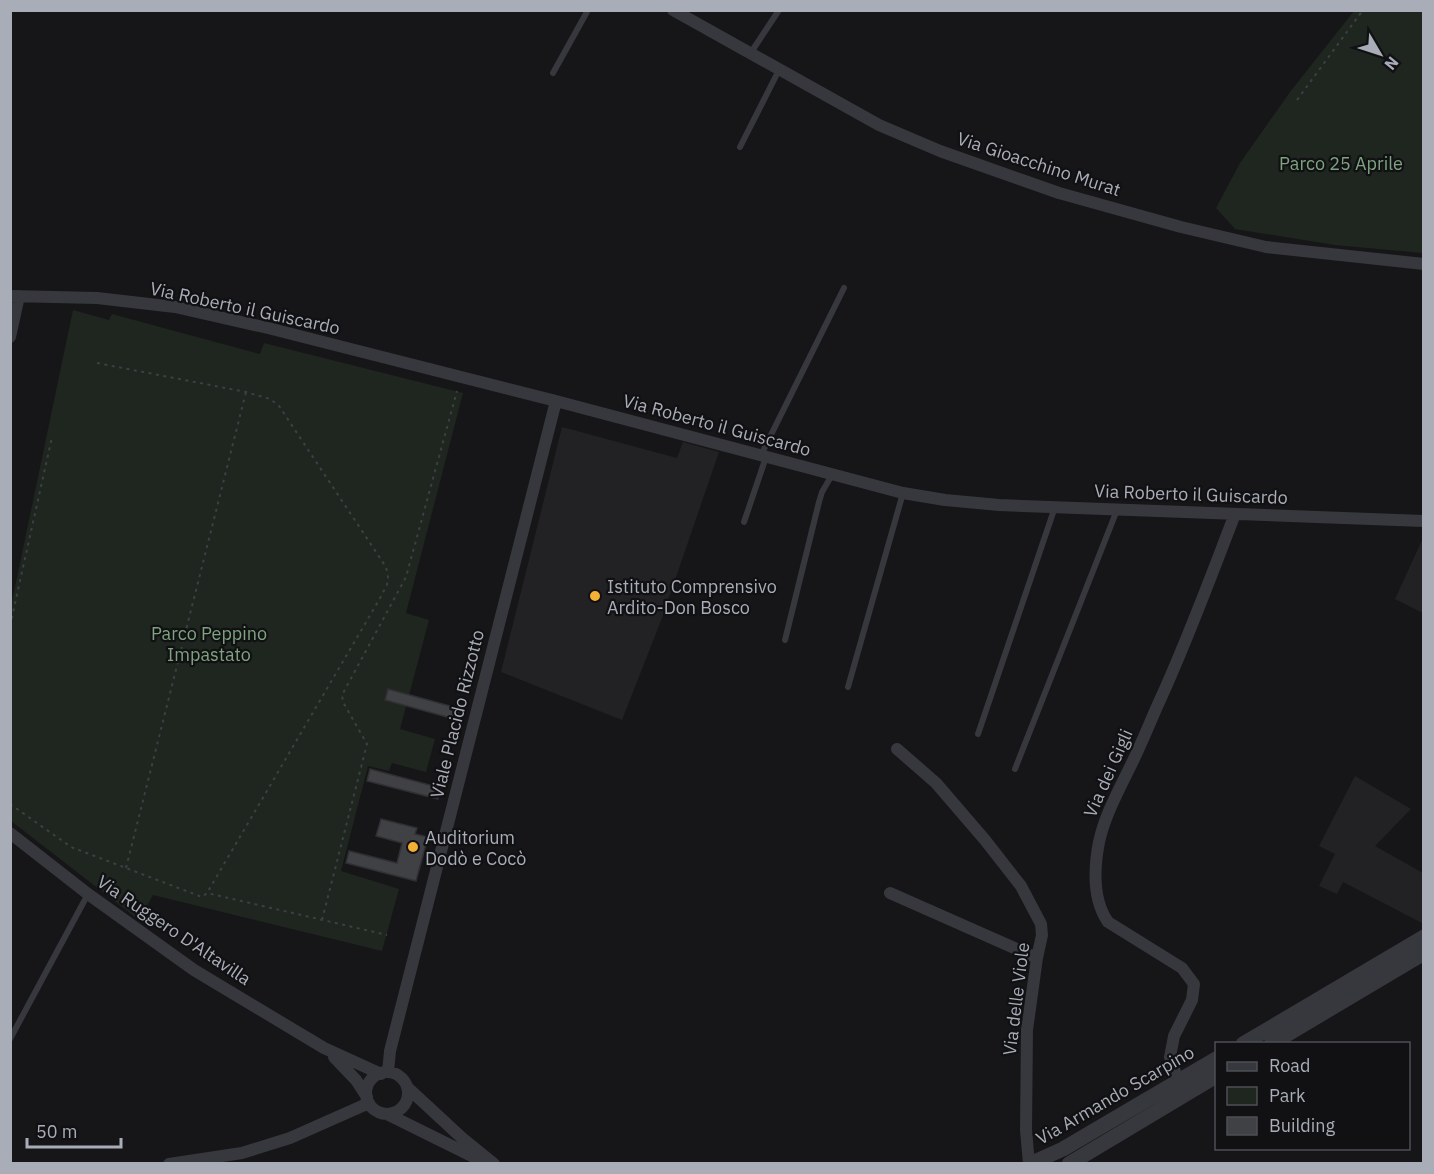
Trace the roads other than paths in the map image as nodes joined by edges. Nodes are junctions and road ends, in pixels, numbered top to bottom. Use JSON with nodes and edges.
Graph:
{"nodes":[{"id":1,"x":588,"y":10,"type":"edge"},
{"id":2,"x":673,"y":10,"type":"edge"},
{"id":3,"x":779,"y":10,"type":"edge"},
{"id":4,"x":750,"y":54,"type":"junction"},
{"id":5,"x":779,"y":70,"type":"junction"},
{"id":6,"x":554,"y":73,"type":"dead end"},
{"id":7,"x":740,"y":147,"type":"dead end"},
{"id":8,"x":1424,"y":264,"type":"edge"},
{"id":9,"x":844,"y":288,"type":"dead end"},
{"id":10,"x":15,"y":296,"type":"edge"},
{"id":11,"x":10,"y":337,"type":"edge"},
{"id":12,"x":556,"y":401,"type":"junction"},
{"id":13,"x":764,"y":456,"type":"junction"},
{"id":14,"x":832,"y":475,"type":"junction"},
{"id":15,"x":903,"y":493,"type":"junction"},
{"id":16,"x":1054,"y":507,"type":"junction"},
{"id":17,"x":1118,"y":509,"type":"junction"},
{"id":18,"x":1235,"y":514,"type":"junction"},
{"id":19,"x":1424,"y":521,"type":"edge"},
{"id":20,"x":744,"y":522,"type":"dead end"},
{"id":21,"x":785,"y":640,"type":"dead end"},
{"id":22,"x":848,"y":687,"type":"dead end"},
{"id":23,"x":978,"y":734,"type":"dead end"},
{"id":24,"x":897,"y":748,"type":"dead end"},
{"id":25,"x":1015,"y":769,"type":"dead end"},
{"id":26,"x":10,"y":832,"type":"edge"},
{"id":27,"x":890,"y":893,"type":"dead end"},
{"id":28,"x":88,"y":894,"type":"junction"},
{"id":29,"x":1424,"y":937,"type":"edge"},
{"id":30,"x":1424,"y":953,"type":"edge"},
{"id":31,"x":1037,"y":958,"type":"junction"},
{"id":32,"x":10,"y":1039,"type":"edge"},
{"id":33,"x":1246,"y":1042,"type":"edge"},
{"id":34,"x":1274,"y":1042,"type":"edge"},
{"id":35,"x":324,"y":1048,"type":"junction"},
{"id":36,"x":1215,"y":1060,"type":"edge"},
{"id":37,"x":384,"y":1073,"type":"junction"},
{"id":38,"x":1215,"y":1077,"type":"edge"},
{"id":39,"x":1178,"y":1082,"type":"junction"},
{"id":40,"x":408,"y":1088,"type":"junction"},
{"id":41,"x":368,"y":1100,"type":"junction"},
{"id":42,"x":387,"y":1114,"type":"junction"},
{"id":43,"x":169,"y":1164,"type":"edge"},
{"id":44,"x":491,"y":1164,"type":"edge"},
{"id":45,"x":1031,"y":1164,"type":"edge"},
{"id":46,"x":1045,"y":1164,"type":"edge"},
{"id":47,"x":1070,"y":1164,"type":"edge"}],
"edges":[{"from":1,"to":6,"type":"lane"},
{"from":2,"to":4,"type":"street","name":"Via Gioacchino Murat"},
{"from":3,"to":4,"type":"lane"},
{"from":4,"to":5,"type":"street","name":"Via Gioacchino Murat"},
{"from":5,"to":7,"type":"lane"},
{"from":5,"to":8,"type":"street","name":"Via Gioacchino Murat"},
{"from":9,"to":13,"type":"lane"},
{"from":10,"to":11,"type":"street"},
{"from":10,"to":12,"type":"street","name":"Via Roberto il Guiscardo"},
{"from":12,"to":13,"type":"street","name":"Via Roberto il Guiscardo"},
{"from":12,"to":37,"type":"street","name":"Viale Placido Rizzotto"},
{"from":13,"to":14,"type":"street","name":"Via Roberto il Guiscardo"},
{"from":13,"to":20,"type":"lane"},
{"from":14,"to":15,"type":"street","name":"Via Roberto il Guiscardo"},
{"from":14,"to":21,"type":"lane"},
{"from":15,"to":16,"type":"street","name":"Via Roberto il Guiscardo"},
{"from":15,"to":22,"type":"lane"},
{"from":16,"to":17,"type":"street","name":"Via Roberto il Guiscardo"},
{"from":16,"to":23,"type":"lane"},
{"from":17,"to":18,"type":"street","name":"Via Roberto il Guiscardo"},
{"from":17,"to":25,"type":"lane"},
{"from":18,"to":19,"type":"street","name":"Via Roberto il Guiscardo"},
{"from":18,"to":39,"type":"street","name":"Via dei Gigli"},
{"from":24,"to":31,"type":"street","name":"Via delle Viole"},
{"from":26,"to":28,"type":"street","name":"Via Ruggero D'Altavilla"},
{"from":27,"to":31,"type":"street"},
{"from":28,"to":32,"type":"lane"},
{"from":28,"to":35,"type":"street","name":"Via Ruggero D'Altavilla"},
{"from":29,"to":33,"type":"street"},
{"from":30,"to":34,"type":"street"},
{"from":31,"to":45,"type":"street","name":"Via delle Viole"},
{"from":35,"to":37,"type":"street","name":"Via Ruggero D'Altavilla"},
{"from":35,"to":41,"type":"street","name":"Via Ruggero D'Altavilla"},
{"from":36,"to":39,"type":"street","name":"Via Armando Scarpino"},
{"from":37,"to":40,"type":"street"},
{"from":37,"to":41,"type":"street"},
{"from":38,"to":47,"type":"street","name":"Via Armando Scarpino"},
{"from":39,"to":45,"type":"street","name":"Via Armando Scarpino"},
{"from":40,"to":42,"type":"street"},
{"from":40,"to":44,"type":"street"},
{"from":41,"to":42,"type":"street"},
{"from":41,"to":43,"type":"street"},
{"from":42,"to":44,"type":"street"},
{"from":45,"to":46,"type":"street"}]}
